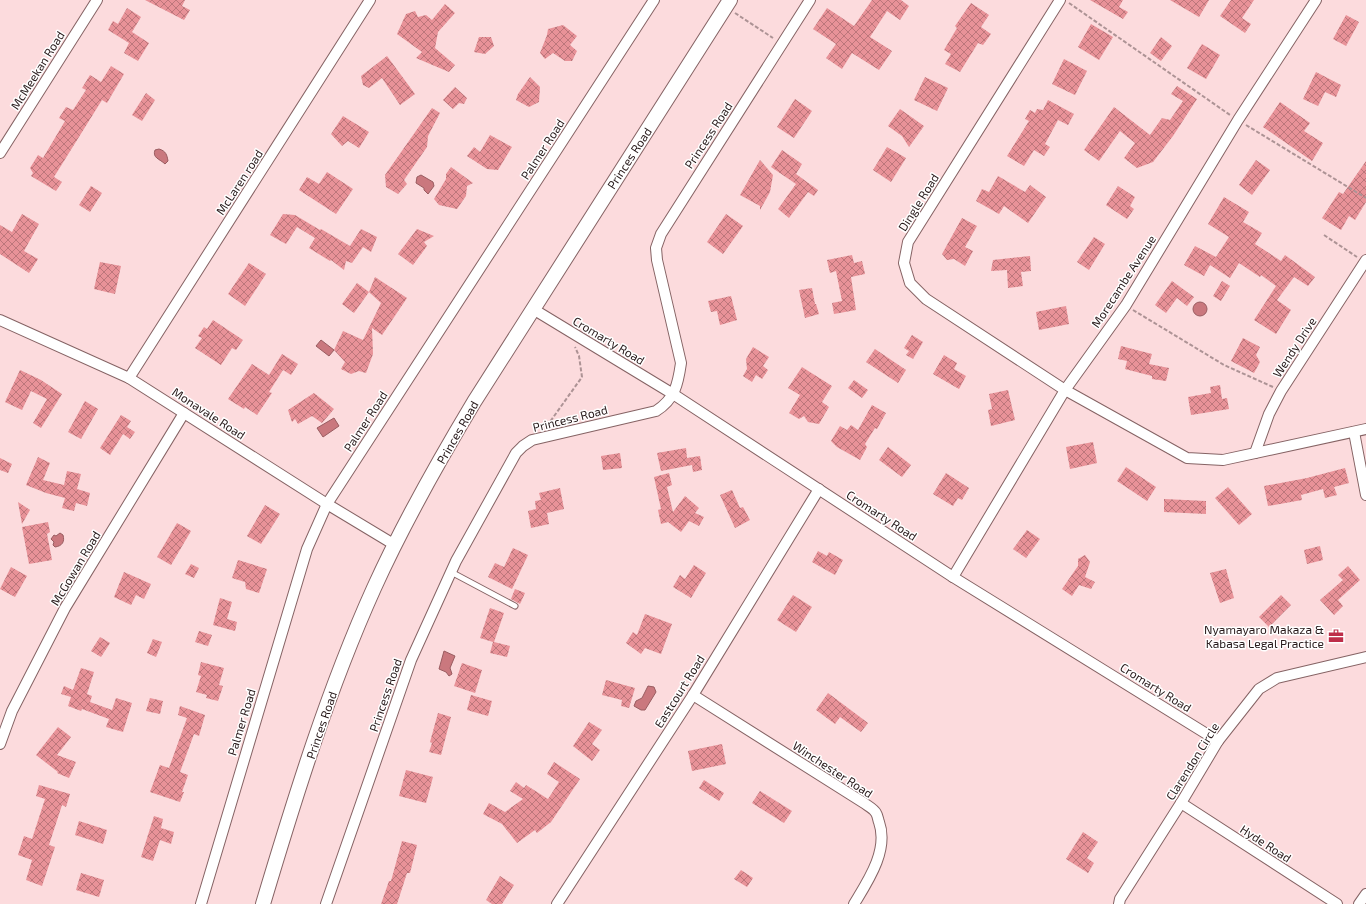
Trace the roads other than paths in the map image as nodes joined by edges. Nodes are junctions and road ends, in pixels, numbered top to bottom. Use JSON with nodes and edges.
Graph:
{"nodes":[{"id":1,"x":97,"y":0,"type":"edge"},
{"id":2,"x":370,"y":0,"type":"edge"},
{"id":3,"x":654,"y":0,"type":"edge"},
{"id":4,"x":810,"y":0,"type":"edge"},
{"id":5,"x":1060,"y":0,"type":"edge"},
{"id":6,"x":1316,"y":0,"type":"edge"},
{"id":7,"x":728,"y":3,"type":"edge"},
{"id":8,"x":0,"y":153,"type":"edge"},
{"id":9,"x":1365,"y":261,"type":"edge"},
{"id":10,"x":533,"y":310,"type":"junction"},
{"id":11,"x":0,"y":320,"type":"edge"},
{"id":12,"x":129,"y":378,"type":"junction"},
{"id":13,"x":1065,"y":390,"type":"junction"},
{"id":14,"x":674,"y":394,"type":"junction"},
{"id":15,"x":184,"y":413,"type":"junction"},
{"id":16,"x":1366,"y":429,"type":"edge"},
{"id":17,"x":1354,"y":432,"type":"junction"},
{"id":18,"x":1255,"y":453,"type":"junction"},
{"id":19,"x":819,"y":489,"type":"junction"},
{"id":20,"x":1366,"y":495,"type":"edge"},
{"id":21,"x":327,"y":504,"type":"junction"},
{"id":22,"x":395,"y":545,"type":"junction"},
{"id":23,"x":451,"y":572,"type":"junction"},
{"id":24,"x":953,"y":577,"type":"junction"},
{"id":25,"x":515,"y":606,"type":"dead end"},
{"id":26,"x":1366,"y":657,"type":"edge"},
{"id":27,"x":693,"y":695,"type":"junction"},
{"id":28,"x":1218,"y":741,"type":"junction"},
{"id":29,"x":0,"y":744,"type":"edge"},
{"id":30,"x":1181,"y":803,"type":"junction"},
{"id":31,"x":1366,"y":894,"type":"edge"},
{"id":32,"x":200,"y":904,"type":"edge"},
{"id":33,"x":263,"y":904,"type":"edge"},
{"id":34,"x":326,"y":904,"type":"edge"},
{"id":35,"x":557,"y":904,"type":"edge"},
{"id":36,"x":854,"y":904,"type":"edge"},
{"id":37,"x":1119,"y":904,"type":"edge"},
{"id":38,"x":1337,"y":904,"type":"edge"},
{"id":39,"x":1359,"y":904,"type":"edge"}],
"edges":[{"from":1,"to":8,"type":"street","name":"McMeekan Road"},
{"from":2,"to":12,"type":"street","name":"McLaren road"},
{"from":3,"to":21,"type":"street","name":"Palmer Road"},
{"from":4,"to":14,"type":"street","name":"Princess Road"},
{"from":5,"to":13,"type":"street","name":"Dingle Road"},
{"from":6,"to":13,"type":"street","name":"Morecambe Avenue"},
{"from":7,"to":10,"type":"main road","name":"Princes Road"},
{"from":9,"to":18,"type":"street","name":"Wendy Drive"},
{"from":10,"to":14,"type":"street","name":"Cromarty Road"},
{"from":10,"to":22,"type":"main road","name":"Princes Road"},
{"from":11,"to":12,"type":"street","name":"Monavale Road"},
{"from":12,"to":15,"type":"street","name":"Monavale Road"},
{"from":13,"to":18,"type":"street"},
{"from":13,"to":24,"type":"street","name":"Morecambe Avenue"},
{"from":14,"to":19,"type":"street","name":"Cromarty Road"},
{"from":14,"to":23,"type":"street","name":"Princess Road"},
{"from":15,"to":21,"type":"street","name":"Monavale Road"},
{"from":15,"to":29,"type":"street","name":"McGowan Road"},
{"from":16,"to":17,"type":"street"},
{"from":17,"to":18,"type":"street"},
{"from":17,"to":20,"type":"street"},
{"from":19,"to":24,"type":"street","name":"Cromarty Road"},
{"from":19,"to":27,"type":"street","name":"Eastcourt Road"},
{"from":21,"to":22,"type":"street","name":"Monavale Road"},
{"from":21,"to":32,"type":"street","name":"Palmer Road"},
{"from":22,"to":33,"type":"main road","name":"Princes Road"},
{"from":23,"to":25,"type":"lane"},
{"from":23,"to":34,"type":"street","name":"Princess Road"},
{"from":24,"to":28,"type":"street","name":"Cromarty Road"},
{"from":26,"to":28,"type":"street","name":"Clarendon Circle"},
{"from":27,"to":35,"type":"street","name":"Eastcourt Road"},
{"from":27,"to":36,"type":"street","name":"Winchester Road"},
{"from":28,"to":30,"type":"street","name":"Clarendon Circle"},
{"from":30,"to":37,"type":"street","name":"Clarendon Circle"},
{"from":30,"to":38,"type":"street","name":"Hyde Road"},
{"from":31,"to":39,"type":"street"}]}
